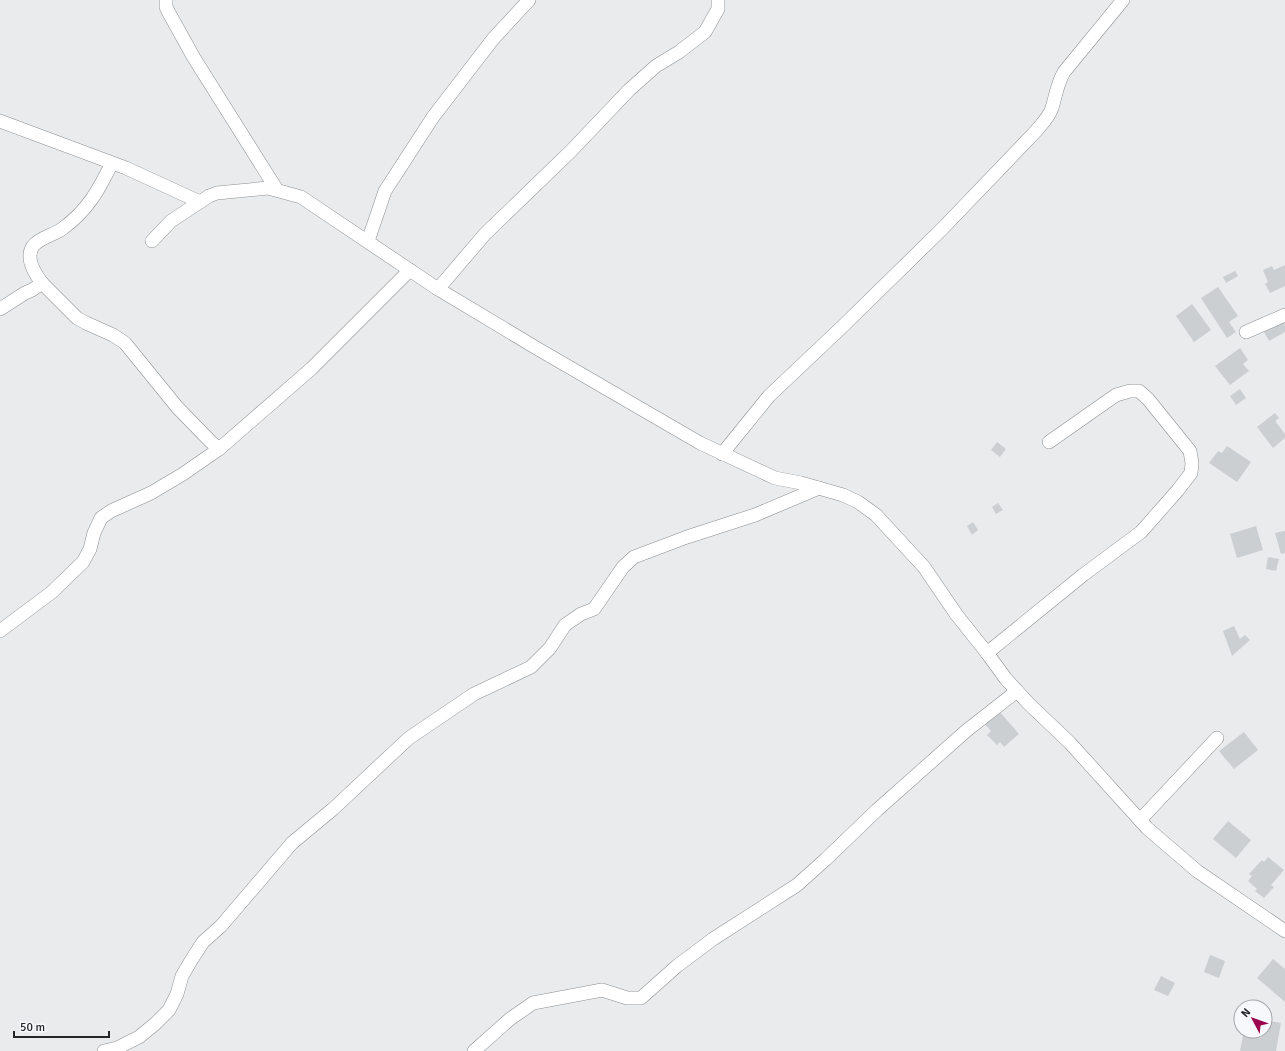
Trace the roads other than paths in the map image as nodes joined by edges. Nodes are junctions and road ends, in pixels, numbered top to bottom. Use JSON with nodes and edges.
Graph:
{"nodes":[{"id":1,"x":166,"y":0,"type":"edge"},
{"id":2,"x":529,"y":0,"type":"edge"},
{"id":3,"x":718,"y":0,"type":"edge"},
{"id":4,"x":1123,"y":0,"type":"edge"},
{"id":5,"x":0,"y":121,"type":"edge"},
{"id":6,"x":112,"y":163,"type":"junction"},
{"id":7,"x":277,"y":190,"type":"junction"},
{"id":8,"x":200,"y":202,"type":"junction"},
{"id":9,"x":152,"y":241,"type":"dead end"},
{"id":10,"x":368,"y":241,"type":"junction"},
{"id":11,"x":410,"y":270,"type":"junction"},
{"id":12,"x":42,"y":283,"type":"junction"},
{"id":13,"x":438,"y":288,"type":"junction"},
{"id":14,"x":0,"y":309,"type":"edge"},
{"id":15,"x":1285,"y":315,"type":"edge"},
{"id":16,"x":1246,"y":332,"type":"dead end"},
{"id":17,"x":1049,"y":442,"type":"dead end"},
{"id":18,"x":219,"y":449,"type":"junction"},
{"id":19,"x":722,"y":454,"type":"junction"},
{"id":20,"x":819,"y":488,"type":"junction"},
{"id":21,"x":0,"y":631,"type":"edge"},
{"id":22,"x":987,"y":653,"type":"junction"},
{"id":23,"x":1017,"y":691,"type":"junction"},
{"id":24,"x":1217,"y":738,"type":"dead end"},
{"id":25,"x":1140,"y":820,"type":"junction"},
{"id":26,"x":1285,"y":931,"type":"edge"},
{"id":27,"x":104,"y":1051,"type":"edge"},
{"id":28,"x":474,"y":1051,"type":"edge"}],
"edges":[{"from":1,"to":7,"type":"street"},
{"from":2,"to":10,"type":"street"},
{"from":3,"to":13,"type":"street"},
{"from":4,"to":19,"type":"street"},
{"from":5,"to":6,"type":"street"},
{"from":6,"to":8,"type":"street"},
{"from":6,"to":12,"type":"street"},
{"from":7,"to":8,"type":"street"},
{"from":7,"to":10,"type":"street"},
{"from":8,"to":9,"type":"street"},
{"from":10,"to":11,"type":"street"},
{"from":11,"to":13,"type":"street"},
{"from":11,"to":18,"type":"street"},
{"from":12,"to":14,"type":"street"},
{"from":12,"to":18,"type":"street"},
{"from":13,"to":19,"type":"street"},
{"from":15,"to":16,"type":"street"},
{"from":17,"to":22,"type":"street"},
{"from":18,"to":21,"type":"street"},
{"from":19,"to":20,"type":"street"},
{"from":20,"to":22,"type":"street"},
{"from":20,"to":27,"type":"street"},
{"from":22,"to":23,"type":"street"},
{"from":23,"to":25,"type":"street"},
{"from":23,"to":28,"type":"street"},
{"from":24,"to":25,"type":"street"},
{"from":25,"to":26,"type":"street"}]}
